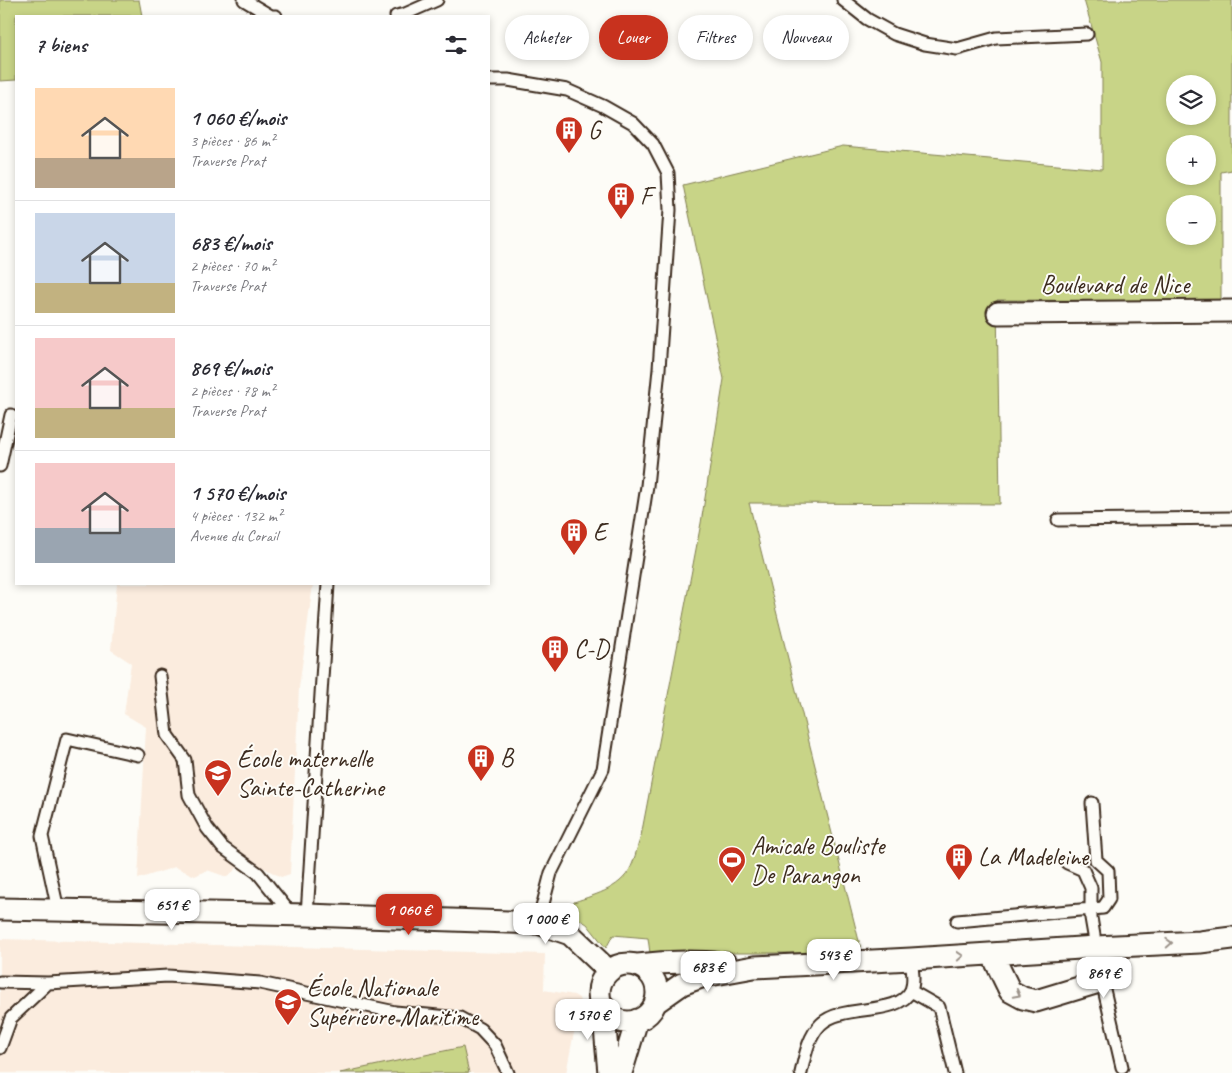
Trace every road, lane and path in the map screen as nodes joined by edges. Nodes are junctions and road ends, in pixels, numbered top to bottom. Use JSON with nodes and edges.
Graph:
{"nodes":[{"id":1,"x":244,"y":0,"type":"edge"},
{"id":2,"x":437,"y":0,"type":"edge"},
{"id":3,"x":843,"y":0,"type":"edge"},
{"id":4,"x":269,"y":15,"type":"edge"},
{"id":5,"x":400,"y":15,"type":"edge"},
{"id":6,"x":1087,"y":34,"type":"dead end"},
{"id":7,"x":490,"y":80,"type":"edge"},
{"id":8,"x":1232,"y":311,"type":"edge"},
{"id":9,"x":998,"y":313,"type":"dead end"},
{"id":10,"x":12,"y":415,"type":"dead end"},
{"id":11,"x":0,"y":466,"type":"edge"},
{"id":12,"x":1232,"y":518,"type":"edge"},
{"id":13,"x":1058,"y":520,"type":"dead end"},
{"id":14,"x":328,"y":585,"type":"edge"},
{"id":15,"x":160,"y":676,"type":"dead end"},
{"id":16,"x":138,"y":755,"type":"dead end"},
{"id":17,"x":1092,"y":803,"type":"dead end"},
{"id":18,"x":1067,"y":863,"type":"dead end"},
{"id":19,"x":0,"y":909,"type":"edge"},
{"id":20,"x":1091,"y":909,"type":"junction"},
{"id":21,"x":58,"y":910,"type":"junction"},
{"id":22,"x":300,"y":915,"type":"junction"},
{"id":23,"x":957,"y":922,"type":"dead end"},
{"id":24,"x":538,"y":923,"type":"junction"},
{"id":25,"x":1232,"y":938,"type":"edge"},
{"id":26,"x":1096,"y":946,"type":"junction"},
{"id":27,"x":992,"y":954,"type":"junction"},
{"id":28,"x":912,"y":959,"type":"junction"},
{"id":29,"x":638,"y":965,"type":"junction"},
{"id":30,"x":754,"y":967,"type":"junction"},
{"id":31,"x":609,"y":971,"type":"junction"},
{"id":32,"x":1102,"y":981,"type":"junction"},
{"id":33,"x":0,"y":982,"type":"edge"},
{"id":34,"x":48,"y":983,"type":"junction"},
{"id":35,"x":911,"y":991,"type":"junction"},
{"id":36,"x":655,"y":1003,"type":"junction"},
{"id":37,"x":602,"y":1005,"type":"junction"},
{"id":38,"x":637,"y":1020,"type":"junction"},
{"id":39,"x":0,"y":1048,"type":"edge"},
{"id":40,"x":1122,"y":1066,"type":"dead end"},
{"id":41,"x":508,"y":1073,"type":"edge"},
{"id":42,"x":609,"y":1073,"type":"edge"},
{"id":43,"x":621,"y":1073,"type":"edge"},
{"id":44,"x":801,"y":1073,"type":"edge"},
{"id":45,"x":955,"y":1073,"type":"edge"}],
"edges":[{"from":1,"to":4,"type":"lane"},
{"from":2,"to":5,"type":"lane"},
{"from":3,"to":6,"type":"lane"},
{"from":7,"to":24,"type":"lane"},
{"from":8,"to":9,"type":"street","name":"Boulevard de Nice"},
{"from":10,"to":11,"type":"lane"},
{"from":12,"to":13,"type":"lane"},
{"from":14,"to":22,"type":"lane"},
{"from":15,"to":22,"type":"lane"},
{"from":16,"to":21,"type":"lane"},
{"from":17,"to":20,"type":"lane"},
{"from":18,"to":20,"type":"lane"},
{"from":19,"to":21,"type":"street"},
{"from":20,"to":23,"type":"lane"},
{"from":20,"to":26,"type":"lane"},
{"from":21,"to":22,"type":"street"},
{"from":22,"to":24,"type":"street"},
{"from":24,"to":31,"type":"street"},
{"from":26,"to":25,"type":"street","one_way":true},
{"from":26,"to":27,"type":"street"},
{"from":26,"to":32,"type":"street"},
{"from":28,"to":27,"type":"street","one_way":true},
{"from":27,"to":32,"type":"street","one_way":true},
{"from":28,"to":30,"type":"street"},
{"from":28,"to":35,"type":"lane"},
{"from":29,"to":30,"type":"street"},
{"from":29,"to":31,"type":"street"},
{"from":29,"to":36,"type":"street"},
{"from":30,"to":36,"type":"street"},
{"from":31,"to":37,"type":"street"},
{"from":32,"to":40,"type":"lane"},
{"from":33,"to":34,"type":"lane"},
{"from":34,"to":39,"type":"lane"},
{"from":34,"to":41,"type":"lane"},
{"from":35,"to":44,"type":"lane"},
{"from":35,"to":45,"type":"lane"},
{"from":36,"to":38,"type":"street"},
{"from":37,"to":38,"type":"street"},
{"from":37,"to":42,"type":"street"},
{"from":38,"to":43,"type":"street"}]}
